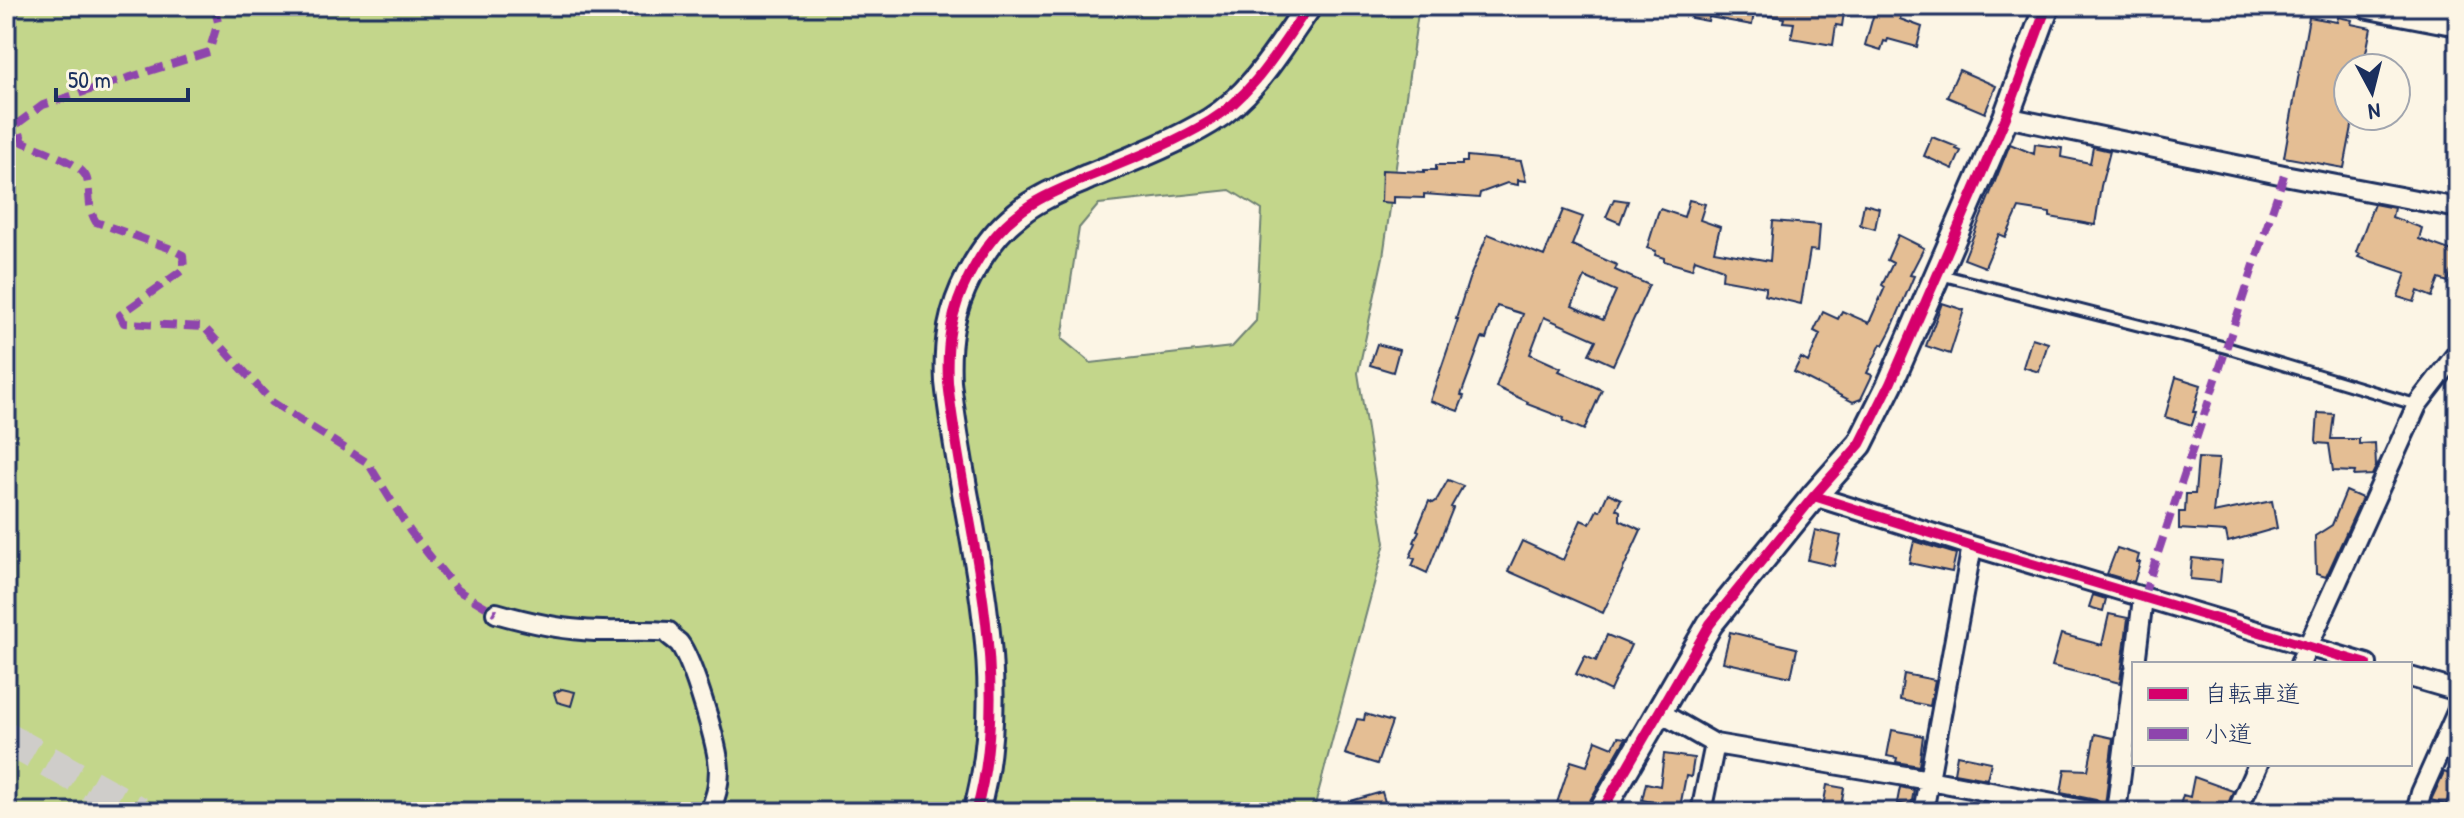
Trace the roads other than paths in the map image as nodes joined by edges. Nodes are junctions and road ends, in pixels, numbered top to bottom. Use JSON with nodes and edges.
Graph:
{"nodes":[{"id":1,"x":1309,"y":6,"type":"edge"},
{"id":2,"x":2047,"y":6,"type":"edge"},
{"id":3,"x":2369,"y":6,"type":"edge"},
{"id":4,"x":2458,"y":23,"type":"edge"},
{"id":5,"x":2006,"y":117,"type":"junction"},
{"id":6,"x":2458,"y":208,"type":"edge"},
{"id":7,"x":1938,"y":274,"type":"junction"},
{"id":8,"x":2458,"y":352,"type":"edge"},
{"id":9,"x":2417,"y":405,"type":"junction"},
{"id":10,"x":1814,"y":496,"type":"junction"},
{"id":11,"x":1972,"y":546,"type":"junction"},
{"id":12,"x":2143,"y":598,"type":"junction"},
{"id":13,"x":496,"y":613,"type":"dead end"},
{"id":14,"x":2308,"y":646,"type":"junction"},
{"id":15,"x":2135,"y":662,"type":"edge"},
{"id":16,"x":2301,"y":662,"type":"edge"},
{"id":17,"x":2360,"y":662,"type":"edge"},
{"id":18,"x":2412,"y":678,"type":"edge"},
{"id":19,"x":2132,"y":688,"type":"edge"},
{"id":20,"x":2458,"y":691,"type":"edge"},
{"id":21,"x":2458,"y":710,"type":"edge"},
{"id":22,"x":1659,"y":712,"type":"junction"},
{"id":23,"x":1715,"y":744,"type":"junction"},
{"id":24,"x":2257,"y":766,"type":"edge"},
{"id":25,"x":1929,"y":780,"type":"junction"},
{"id":26,"x":709,"y":812,"type":"edge"},
{"id":27,"x":976,"y":812,"type":"edge"},
{"id":28,"x":1601,"y":812,"type":"edge"},
{"id":29,"x":1701,"y":812,"type":"edge"},
{"id":30,"x":1923,"y":812,"type":"edge"},
{"id":31,"x":2094,"y":812,"type":"edge"},
{"id":32,"x":2116,"y":812,"type":"edge"},
{"id":33,"x":2237,"y":812,"type":"edge"},
{"id":34,"x":2416,"y":812,"type":"edge"}],
"edges":[{"from":1,"to":27,"type":"street"},
{"from":2,"to":5,"type":"street"},
{"from":3,"to":4,"type":"street"},
{"from":5,"to":6,"type":"street"},
{"from":5,"to":7,"type":"street"},
{"from":7,"to":9,"type":"lane"},
{"from":7,"to":10,"type":"street"},
{"from":8,"to":9,"type":"street"},
{"from":9,"to":14,"type":"street"},
{"from":10,"to":11,"type":"street"},
{"from":10,"to":22,"type":"street"},
{"from":11,"to":12,"type":"street"},
{"from":11,"to":25,"type":"street"},
{"from":12,"to":14,"type":"street"},
{"from":12,"to":15,"type":"street"},
{"from":13,"to":26,"type":"street"},
{"from":14,"to":16,"type":"street"},
{"from":14,"to":17,"type":"street"},
{"from":18,"to":20,"type":"street"},
{"from":19,"to":32,"type":"street"},
{"from":21,"to":34,"type":"street"},
{"from":22,"to":23,"type":"street"},
{"from":22,"to":28,"type":"street"},
{"from":23,"to":25,"type":"street"},
{"from":23,"to":29,"type":"street"},
{"from":24,"to":33,"type":"street"},
{"from":25,"to":30,"type":"street"},
{"from":25,"to":31,"type":"street"}]}
